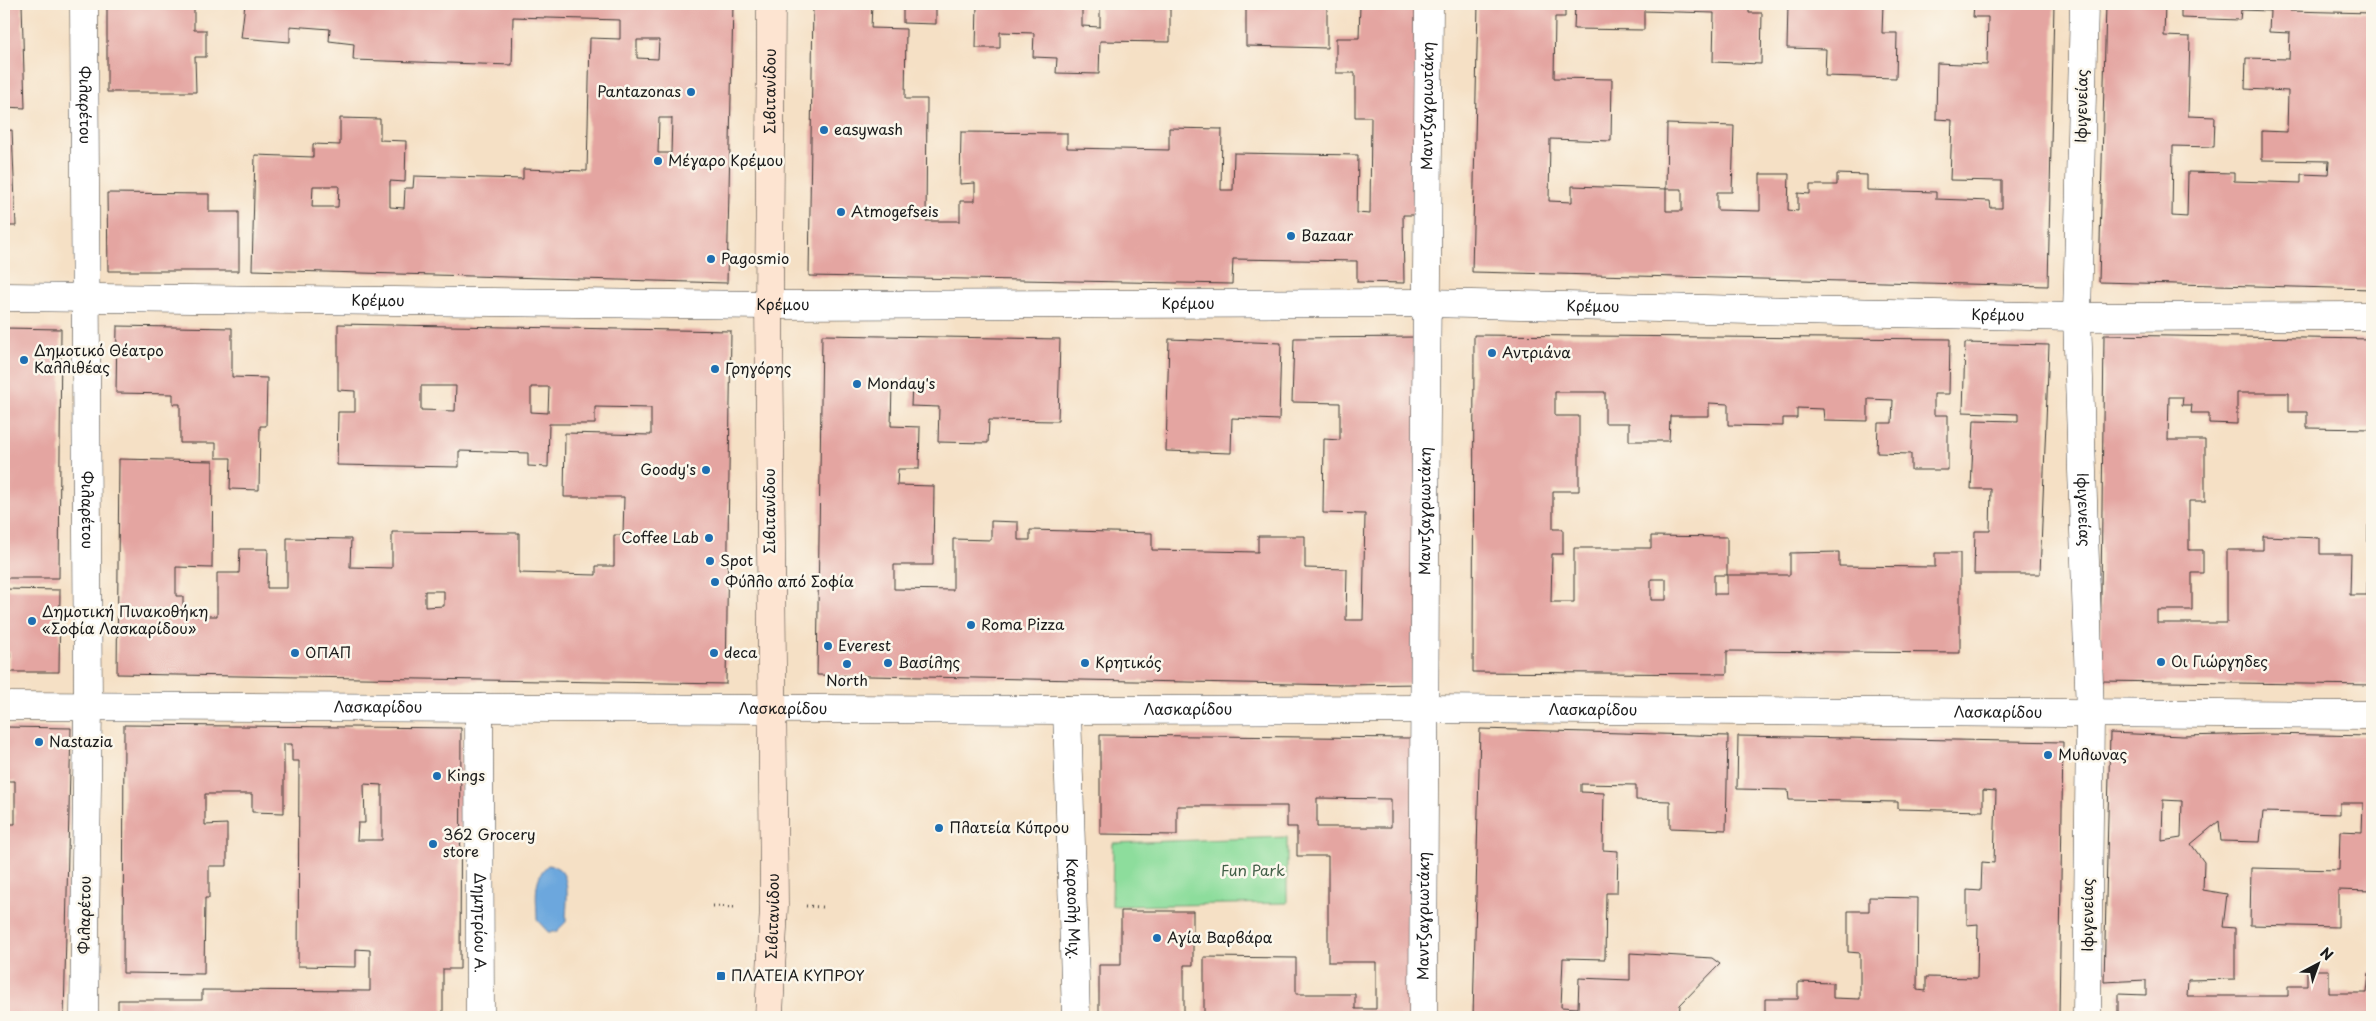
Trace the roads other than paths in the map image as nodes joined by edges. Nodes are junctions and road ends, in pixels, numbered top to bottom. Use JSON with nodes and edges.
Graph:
{"nodes":[{"id":1,"x":84,"y":4,"type":"edge"},
{"id":2,"x":770,"y":4,"type":"edge"},
{"id":3,"x":1429,"y":4,"type":"edge"},
{"id":4,"x":2084,"y":4,"type":"edge"},
{"id":5,"x":4,"y":297,"type":"edge"},
{"id":6,"x":84,"y":297,"type":"junction"},
{"id":7,"x":1425,"y":303,"type":"junction"},
{"id":8,"x":769,"y":305,"type":"junction"},
{"id":9,"x":2372,"y":316,"type":"edge"},
{"id":10,"x":2077,"y":318,"type":"junction"},
{"id":11,"x":4,"y":706,"type":"edge"},
{"id":12,"x":88,"y":707,"type":"junction"},
{"id":13,"x":479,"y":708,"type":"junction"},
{"id":14,"x":772,"y":709,"type":"junction"},
{"id":15,"x":1426,"y":709,"type":"junction"},
{"id":16,"x":1067,"y":710,"type":"junction"},
{"id":17,"x":2090,"y":714,"type":"junction"},
{"id":18,"x":2372,"y":715,"type":"edge"},
{"id":19,"x":84,"y":1017,"type":"edge"},
{"id":20,"x":480,"y":1017,"type":"edge"},
{"id":21,"x":769,"y":1017,"type":"edge"},
{"id":22,"x":1076,"y":1017,"type":"edge"},
{"id":23,"x":1422,"y":1017,"type":"edge"},
{"id":24,"x":2087,"y":1017,"type":"edge"}],
"edges":[{"from":1,"to":6,"type":"street","name":"Φιλαρέτου"},
{"from":2,"to":8,"type":"main road","name":"Σιβιτανίδου"},
{"from":3,"to":7,"type":"street","name":"Μαντζαγριωτάκη"},
{"from":4,"to":10,"type":"street","name":"Ιφιγενείας"},
{"from":5,"to":6,"type":"street","name":"Κρέμου"},
{"from":6,"to":8,"type":"street","name":"Κρέμου"},
{"from":6,"to":12,"type":"street","name":"Φιλαρέτου"},
{"from":7,"to":8,"type":"street","name":"Κρέμου"},
{"from":7,"to":10,"type":"street","name":"Κρέμου"},
{"from":7,"to":15,"type":"street","name":"Μαντζαγριωτάκη"},
{"from":8,"to":14,"type":"main road","name":"Σιβιτανίδου"},
{"from":9,"to":10,"type":"street","name":"Κρέμου"},
{"from":10,"to":17,"type":"street","name":"Ιφιγενείας"},
{"from":11,"to":12,"type":"street","name":"Λασκαρίδου"},
{"from":12,"to":13,"type":"street","name":"Λασκαρίδου"},
{"from":12,"to":19,"type":"street","name":"Φιλαρέτου"},
{"from":13,"to":14,"type":"street","name":"Λασκαρίδου"},
{"from":13,"to":20,"type":"street","name":"Δημητρίου Α."},
{"from":14,"to":16,"type":"street","name":"Λασκαρίδου"},
{"from":14,"to":21,"type":"main road","name":"Σιβιτανίδου"},
{"from":15,"to":16,"type":"street","name":"Λασκαρίδου"},
{"from":15,"to":17,"type":"street","name":"Λασκαρίδου"},
{"from":15,"to":23,"type":"street","name":"Μαντζαγριωτάκη"},
{"from":16,"to":22,"type":"street","name":"Καραολή Μιχ."},
{"from":17,"to":18,"type":"street","name":"Λασκαρίδου"},
{"from":17,"to":24,"type":"street","name":"Ιφιγενείας"}]}
